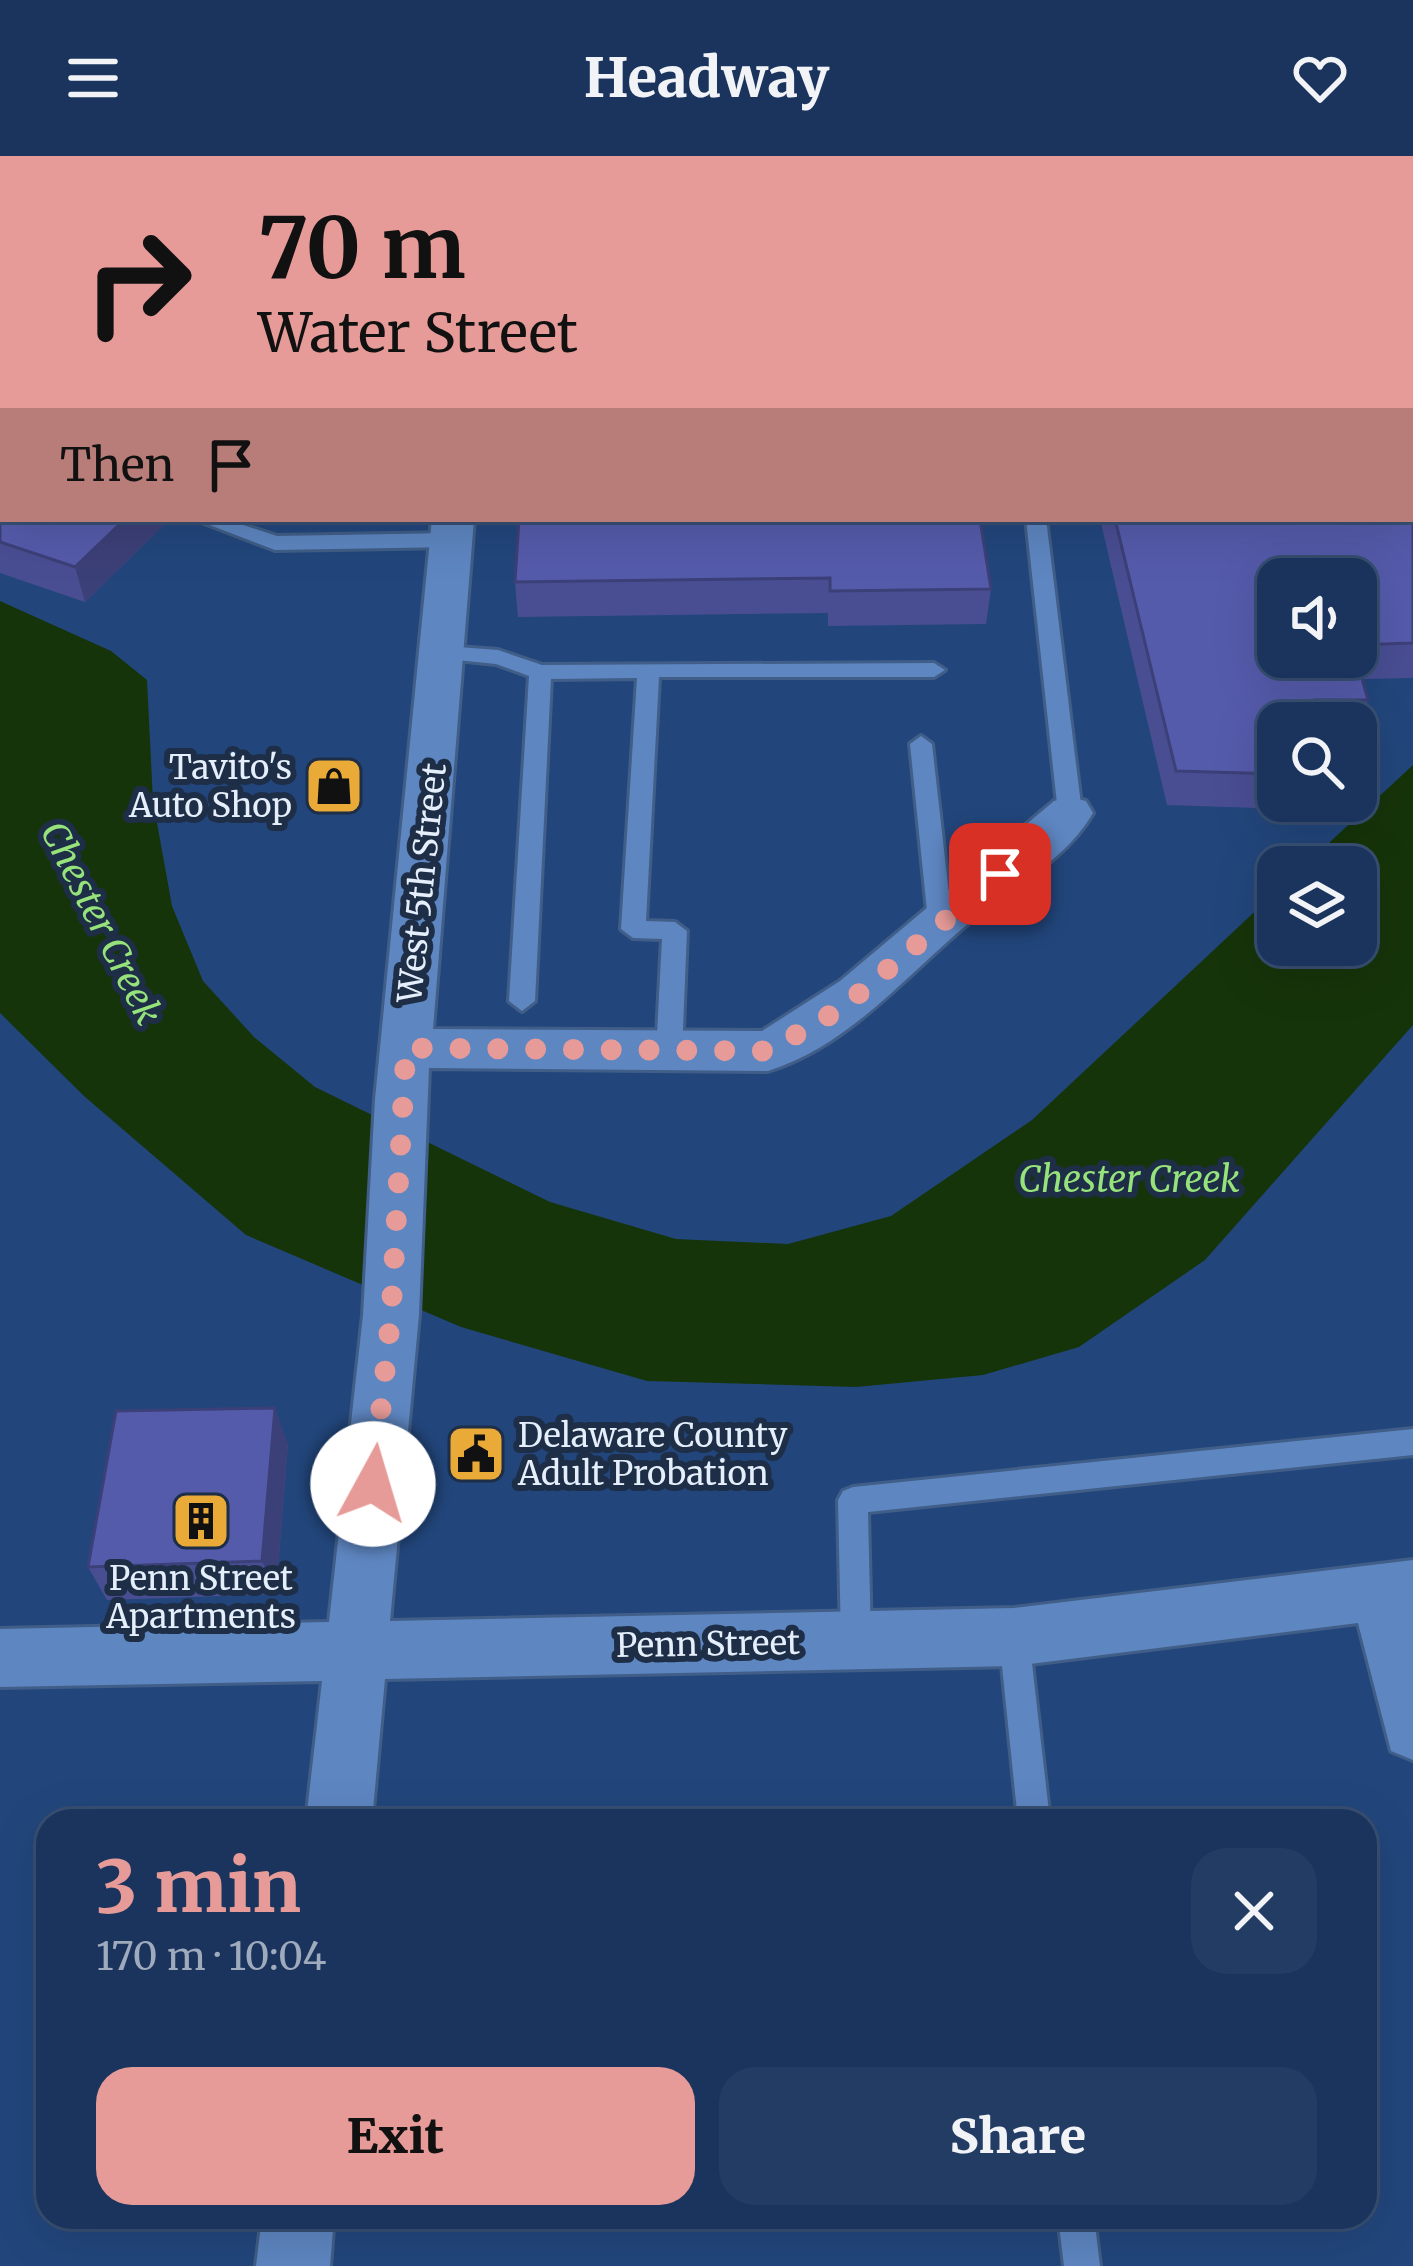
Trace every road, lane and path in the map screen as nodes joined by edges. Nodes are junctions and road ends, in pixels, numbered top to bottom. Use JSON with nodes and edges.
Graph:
{"nodes":[{"id":1,"x":213,"y":522,"type":"edge"},
{"id":2,"x":1036,"y":522,"type":"edge"},
{"id":3,"x":452,"y":529,"type":"edge"},
{"id":4,"x":445,"y":653,"type":"junction"},
{"id":5,"x":648,"y":670,"type":"junction"},
{"id":6,"x":934,"y":670,"type":"dead end"},
{"id":7,"x":540,"y":672,"type":"junction"},
{"id":8,"x":921,"y":744,"type":"dead end"},
{"id":9,"x":1070,"y":813,"type":"joint"},
{"id":10,"x":940,"y":921,"type":"junction"},
{"id":11,"x":522,"y":1001,"type":"dead end"},
{"id":12,"x":669,"y":1053,"type":"junction"},
{"id":13,"x":404,"y":1074,"type":"junction"},
{"id":14,"x":1413,"y":1442,"type":"edge"},
{"id":15,"x":1398,"y":1589,"type":"edge"},
{"id":16,"x":1014,"y":1637,"type":"junction"},
{"id":17,"x":856,"y":1641,"type":"junction"},
{"id":18,"x":356,"y":1652,"type":"junction"},
{"id":19,"x":0,"y":1658,"type":"edge"},
{"id":20,"x":1413,"y":1730,"type":"edge"},
{"id":21,"x":340,"y":1809,"type":"edge"},
{"id":22,"x":1033,"y":1809,"type":"edge"},
{"id":23,"x":297,"y":2229,"type":"edge"},
{"id":24,"x":1077,"y":2229,"type":"edge"},
{"id":25,"x":293,"y":2266,"type":"edge"},
{"id":26,"x":1082,"y":2266,"type":"edge"}],
"edges":[{"from":1,"to":3,"type":"lane"},
{"from":2,"to":9,"type":"lane"},
{"from":3,"to":4,"type":"street","name":"West 5th Street"},
{"from":4,"to":7,"type":"lane"},
{"from":4,"to":13,"type":"street","name":"West 5th Street"},
{"from":5,"to":6,"type":"lane"},
{"from":5,"to":7,"type":"lane"},
{"from":5,"to":12,"type":"lane"},
{"from":7,"to":11,"type":"lane"},
{"from":8,"to":10,"type":"lane"},
{"from":9,"to":10,"type":"street"},
{"from":10,"to":12,"type":"street"},
{"from":12,"to":13,"type":"street"},
{"from":13,"to":18,"type":"street","name":"West 5th Street"},
{"from":14,"to":17,"type":"lane"},
{"from":15,"to":16,"type":"street","name":"Penn Street"},
{"from":15,"to":20,"type":"street"},
{"from":16,"to":17,"type":"street","name":"Penn Street"},
{"from":16,"to":22,"type":"lane"},
{"from":17,"to":18,"type":"street","name":"Penn Street"},
{"from":18,"to":19,"type":"street","name":"Penn Street"},
{"from":18,"to":21,"type":"street","name":"West 5th Street"},
{"from":23,"to":25,"type":"street"},
{"from":24,"to":26,"type":"lane"}]}
